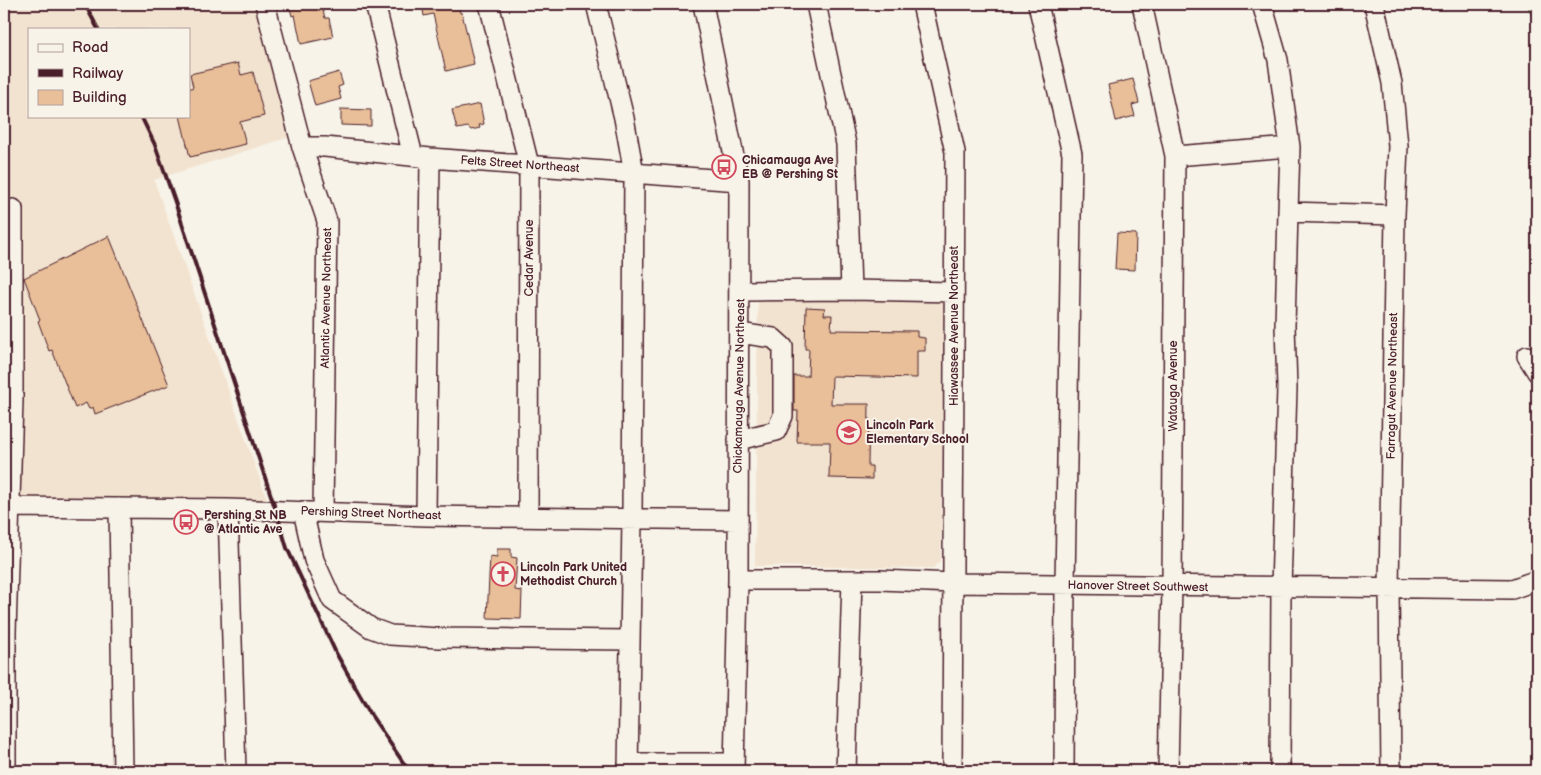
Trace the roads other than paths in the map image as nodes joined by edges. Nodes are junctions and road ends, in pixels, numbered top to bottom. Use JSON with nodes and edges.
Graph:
{"nodes":[{"id":1,"x":265,"y":4,"type":"edge"},
{"id":2,"x":374,"y":4,"type":"edge"},
{"id":3,"x":489,"y":4,"type":"edge"},
{"id":4,"x":596,"y":4,"type":"edge"},
{"id":5,"x":703,"y":4,"type":"edge"},
{"id":6,"x":816,"y":4,"type":"edge"},
{"id":7,"x":922,"y":4,"type":"edge"},
{"id":8,"x":1038,"y":4,"type":"edge"},
{"id":9,"x":1142,"y":4,"type":"edge"},
{"id":10,"x":1262,"y":4,"type":"edge"},
{"id":11,"x":1374,"y":4,"type":"edge"},
{"id":12,"x":302,"y":147,"type":"junction"},
{"id":13,"x":1290,"y":148,"type":"junction"},
{"id":14,"x":1175,"y":156,"type":"junction"},
{"id":15,"x":422,"y":157,"type":"junction"},
{"id":16,"x":529,"y":165,"type":"junction"},
{"id":17,"x":634,"y":174,"type":"junction"},
{"id":18,"x":739,"y":181,"type":"junction"},
{"id":19,"x":13,"y":209,"type":"dead end"},
{"id":20,"x":1288,"y":212,"type":"junction"},
{"id":21,"x":1395,"y":215,"type":"junction"},
{"id":22,"x":850,"y":290,"type":"junction"},
{"id":23,"x":740,"y":291,"type":"junction"},
{"id":24,"x":954,"y":292,"type":"junction"},
{"id":25,"x":739,"y":333,"type":"junction"},
{"id":26,"x":1527,"y":356,"type":"dead end"},
{"id":27,"x":1537,"y":372,"type":"edge"},
{"id":28,"x":8,"y":400,"type":"edge"},
{"id":29,"x":738,"y":440,"type":"junction"},
{"id":30,"x":7,"y":507,"type":"edge"},
{"id":31,"x":119,"y":508,"type":"junction"},
{"id":32,"x":228,"y":509,"type":"junction"},
{"id":33,"x":302,"y":511,"type":"junction"},
{"id":34,"x":324,"y":512,"type":"junction"},
{"id":35,"x":426,"y":516,"type":"junction"},
{"id":36,"x":528,"y":516,"type":"junction"},
{"id":37,"x":632,"y":518,"type":"junction"},
{"id":38,"x":738,"y":520,"type":"junction"},
{"id":39,"x":738,"y":580,"type":"junction"},
{"id":40,"x":852,"y":580,"type":"junction"},
{"id":41,"x":1537,"y":580,"type":"edge"},
{"id":42,"x":954,"y":583,"type":"junction"},
{"id":43,"x":1065,"y":584,"type":"junction"},
{"id":44,"x":1172,"y":586,"type":"junction"},
{"id":45,"x":1281,"y":588,"type":"junction"},
{"id":46,"x":1389,"y":588,"type":"junction"},
{"id":47,"x":630,"y":640,"type":"junction"},
{"id":48,"x":628,"y":767,"type":"edge"},
{"id":49,"x":734,"y":767,"type":"edge"},
{"id":50,"x":6,"y":771,"type":"edge"},
{"id":51,"x":123,"y":771,"type":"edge"},
{"id":52,"x":236,"y":771,"type":"edge"},
{"id":53,"x":846,"y":771,"type":"edge"},
{"id":54,"x":952,"y":771,"type":"edge"},
{"id":55,"x":1064,"y":771,"type":"edge"},
{"id":56,"x":1168,"y":771,"type":"edge"},
{"id":57,"x":1280,"y":771,"type":"edge"},
{"id":58,"x":1391,"y":771,"type":"edge"}],
"edges":[{"from":1,"to":12,"type":"street","name":"Atlantic Avenue Northeast"},
{"from":2,"to":15,"type":"street"},
{"from":3,"to":16,"type":"street","name":"Cedar Avenue"},
{"from":4,"to":17,"type":"street"},
{"from":5,"to":18,"type":"street","name":"Chickamauga Avenue Northeast"},
{"from":6,"to":22,"type":"street"},
{"from":7,"to":24,"type":"street","name":"Hiawassee Avenue Northeast"},
{"from":8,"to":43,"type":"street"},
{"from":9,"to":14,"type":"street","name":"Watauga Avenue"},
{"from":10,"to":13,"type":"street"},
{"from":11,"to":21,"type":"street","name":"Farragut Avenue Northeast"},
{"from":12,"to":15,"type":"street","name":"Felts Street Northeast"},
{"from":12,"to":34,"type":"street","name":"Atlantic Avenue Northeast"},
{"from":13,"to":14,"type":"street"},
{"from":13,"to":20,"type":"street"},
{"from":14,"to":44,"type":"street","name":"Watauga Avenue"},
{"from":15,"to":16,"type":"street","name":"Felts Street Northeast"},
{"from":15,"to":35,"type":"street"},
{"from":16,"to":17,"type":"street","name":"Felts Street Northeast"},
{"from":16,"to":36,"type":"street","name":"Cedar Avenue"},
{"from":17,"to":18,"type":"street","name":"Felts Street Northeast"},
{"from":17,"to":37,"type":"street"},
{"from":18,"to":23,"type":"street","name":"Chickamauga Avenue Northeast"},
{"from":19,"to":28,"type":"street"},
{"from":20,"to":21,"type":"street"},
{"from":20,"to":45,"type":"street"},
{"from":21,"to":46,"type":"street","name":"Farragut Avenue Northeast"},
{"from":22,"to":23,"type":"street"},
{"from":22,"to":24,"type":"street"},
{"from":23,"to":25,"type":"street","name":"Chickamauga Avenue Northeast"},
{"from":24,"to":42,"type":"street","name":"Hiawassee Avenue Northeast"},
{"from":25,"to":29,"type":"street","name":"Chickamauga Avenue Northeast"},
{"from":25,"to":29,"type":"street"},
{"from":26,"to":27,"type":"street"},
{"from":28,"to":30,"type":"street"},
{"from":29,"to":38,"type":"street","name":"Chickamauga Avenue Northeast"},
{"from":30,"to":31,"type":"street","name":"Pershing Street Northeast"},
{"from":30,"to":50,"type":"street"},
{"from":31,"to":32,"type":"street","name":"Pershing Street Northeast"},
{"from":31,"to":51,"type":"street"},
{"from":32,"to":33,"type":"street","name":"Pershing Street Northeast"},
{"from":32,"to":52,"type":"street"},
{"from":33,"to":34,"type":"street","name":"Pershing Street Northeast"},
{"from":33,"to":47,"type":"street"},
{"from":34,"to":35,"type":"street","name":"Pershing Street Northeast"},
{"from":35,"to":36,"type":"street","name":"Pershing Street Northeast"},
{"from":36,"to":37,"type":"street","name":"Pershing Street Northeast"},
{"from":37,"to":38,"type":"street","name":"Pershing Street Northeast"},
{"from":37,"to":47,"type":"street"},
{"from":38,"to":39,"type":"street","name":"Chickamauga Avenue Northeast"},
{"from":39,"to":40,"type":"street","name":"Hanover Street Southwest"},
{"from":39,"to":49,"type":"street","name":"Chickamauga Avenue Northeast"},
{"from":40,"to":42,"type":"street","name":"Hanover Street Southwest"},
{"from":40,"to":53,"type":"street"},
{"from":41,"to":46,"type":"street","name":"Hanover Street Southwest"},
{"from":42,"to":43,"type":"street","name":"Hanover Street Southwest"},
{"from":42,"to":54,"type":"street","name":"Hiawassee Avenue Northeast"},
{"from":43,"to":44,"type":"street","name":"Hanover Street Southwest"},
{"from":43,"to":55,"type":"street"},
{"from":44,"to":45,"type":"street","name":"Hanover Street Southwest"},
{"from":44,"to":56,"type":"street","name":"Watauga Avenue"},
{"from":45,"to":46,"type":"street","name":"Hanover Street Southwest"},
{"from":45,"to":57,"type":"street"},
{"from":46,"to":58,"type":"street","name":"Farragut Avenue Northeast"},
{"from":47,"to":48,"type":"street"},
{"from":48,"to":49,"type":"street"}]}
